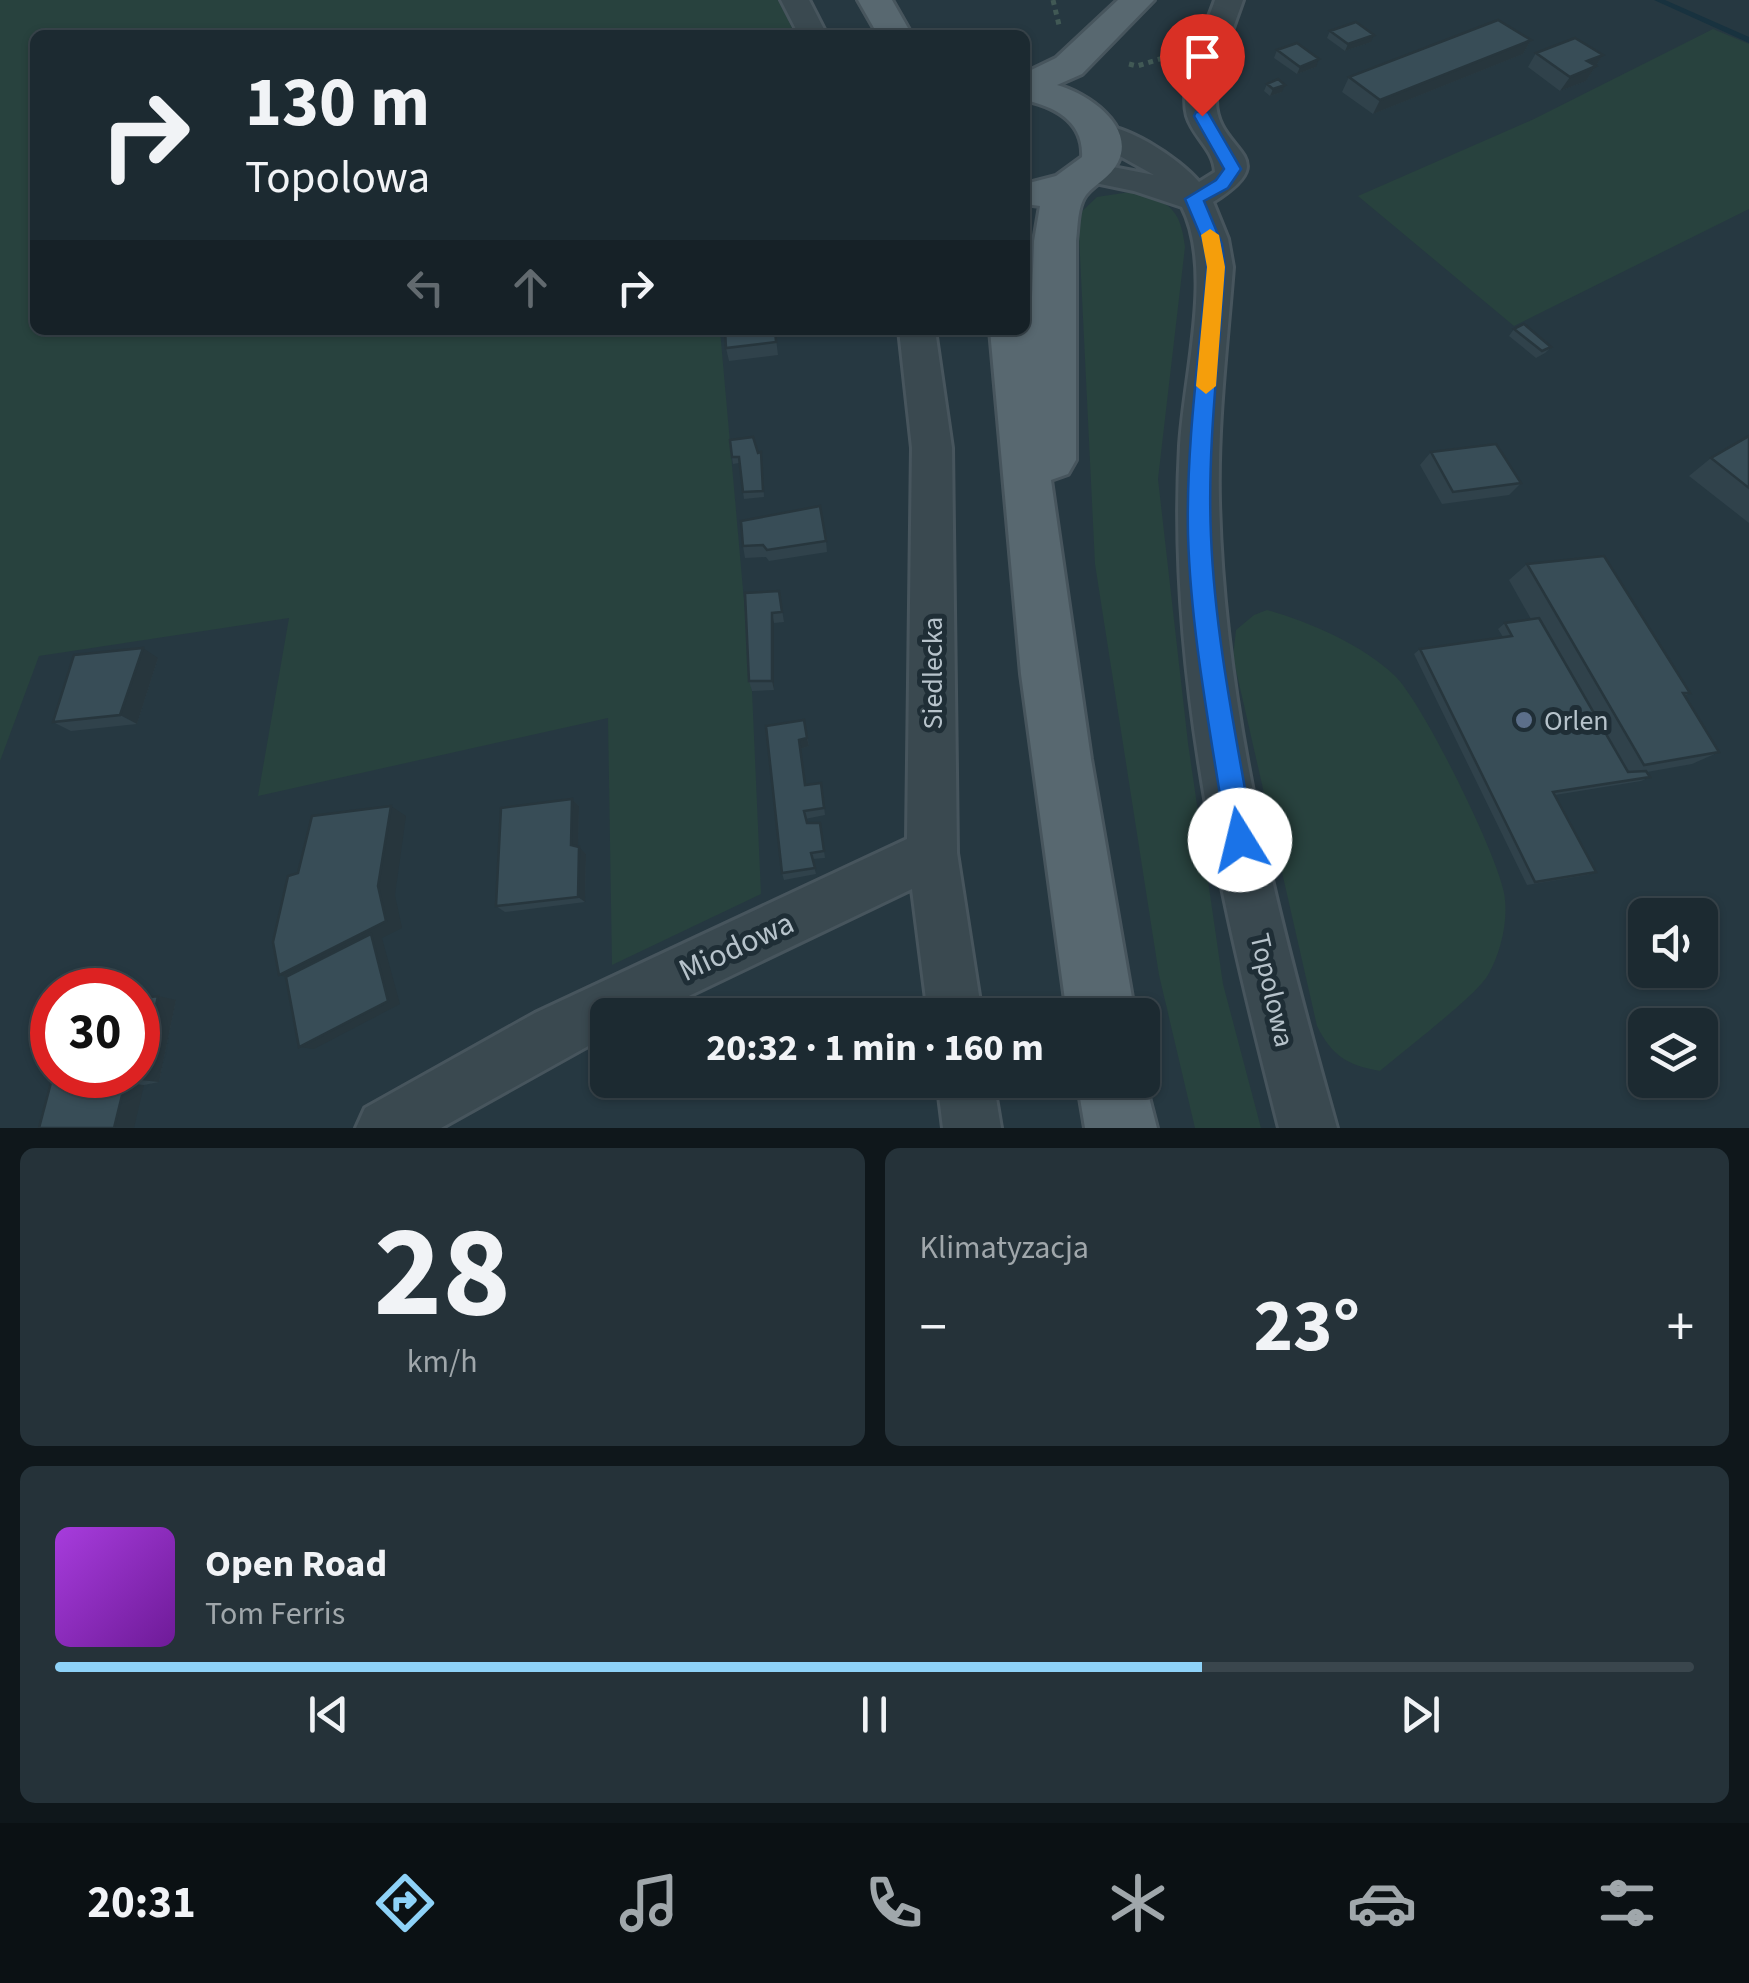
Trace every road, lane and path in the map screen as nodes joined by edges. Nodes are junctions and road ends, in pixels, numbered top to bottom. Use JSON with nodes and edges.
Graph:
{"nodes":[{"id":1,"x":796,"y":0,"type":"edge"},
{"id":2,"x":848,"y":0,"type":"edge"},
{"id":3,"x":875,"y":0,"type":"edge"},
{"id":4,"x":1140,"y":0,"type":"edge"},
{"id":5,"x":1228,"y":0,"type":"edge"},
{"id":6,"x":811,"y":30,"type":"edge"},
{"id":7,"x":862,"y":30,"type":"edge"},
{"id":8,"x":892,"y":30,"type":"edge"},
{"id":9,"x":1030,"y":86,"type":"edge"},
{"id":10,"x":1030,"y":89,"type":"edge"},
{"id":11,"x":1205,"y":124,"type":"junction"},
{"id":12,"x":1098,"y":127,"type":"junction"},
{"id":13,"x":1081,"y":180,"type":"junction"},
{"id":14,"x":1181,"y":182,"type":"junction"},
{"id":15,"x":1030,"y":193,"type":"edge"},
{"id":16,"x":918,"y":335,"type":"edge"},
{"id":17,"x":1012,"y":335,"type":"edge"},
{"id":18,"x":1039,"y":576,"type":"junction"},
{"id":19,"x":932,"y":853,"type":"junction"},
{"id":20,"x":953,"y":998,"type":"edge"},
{"id":21,"x":1097,"y":998,"type":"edge"},
{"id":22,"x":968,"y":1098,"type":"edge"},
{"id":23,"x":1115,"y":1098,"type":"edge"},
{"id":24,"x":385,"y":1128,"type":"edge"},
{"id":25,"x":972,"y":1128,"type":"edge"},
{"id":26,"x":1120,"y":1128,"type":"edge"},
{"id":27,"x":1308,"y":1128,"type":"edge"}],
"edges":[{"from":1,"to":6,"type":"street"},
{"from":2,"to":7,"type":"main road"},
{"from":3,"to":8,"type":"main road"},
{"from":4,"to":9,"type":"main road"},
{"from":4,"to":12,"type":"main road"},
{"from":5,"to":11,"type":"street"},
{"from":10,"to":12,"type":"main road"},
{"from":11,"to":14,"type":"street"},
{"from":11,"to":14,"type":"street"},
{"from":12,"to":13,"type":"main road"},
{"from":12,"to":14,"type":"street"},
{"from":13,"to":14,"type":"street"},
{"from":13,"to":15,"type":"main road"},
{"from":13,"to":18,"type":"main road"},
{"from":14,"to":27,"type":"street","name":"Topolowa"},
{"from":16,"to":19,"type":"street","name":"Siedlecka"},
{"from":17,"to":18,"type":"main road"},
{"from":18,"to":21,"type":"main road"},
{"from":19,"to":20,"type":"street","name":"Siedlecka"},
{"from":19,"to":24,"type":"street","name":"Miodowa"},
{"from":22,"to":25,"type":"street"},
{"from":23,"to":26,"type":"main road"}]}
